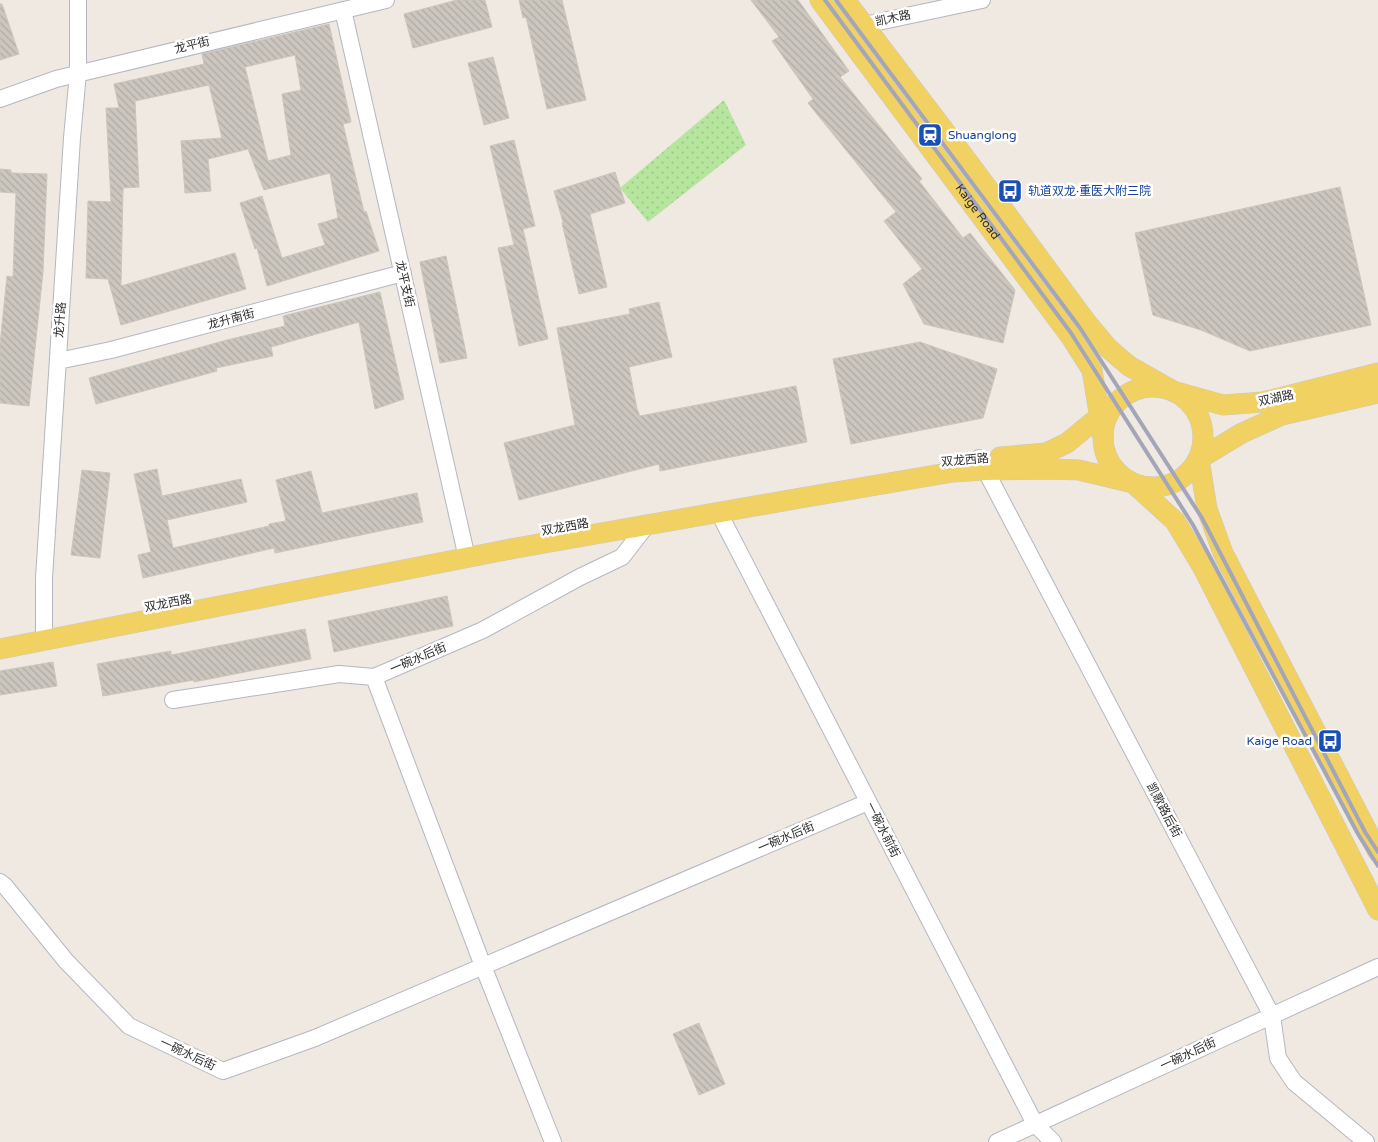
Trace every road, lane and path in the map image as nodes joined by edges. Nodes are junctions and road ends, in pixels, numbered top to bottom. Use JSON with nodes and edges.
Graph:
{"nodes":[{"id":1,"x":78,"y":0,"type":"edge"},
{"id":2,"x":386,"y":0,"type":"edge"},
{"id":3,"x":820,"y":0,"type":"edge"},
{"id":4,"x":845,"y":0,"type":"edge"},
{"id":5,"x":982,"y":0,"type":"edge"},
{"id":6,"x":343,"y":10,"type":"junction"},
{"id":7,"x":864,"y":25,"type":"junction"},
{"id":8,"x":78,"y":73,"type":"junction"},
{"id":9,"x":0,"y":99,"type":"edge"},
{"id":10,"x":403,"y":273,"type":"junction"},
{"id":11,"x":58,"y":361,"type":"junction"},
{"id":12,"x":1378,"y":373,"type":"edge"},
{"id":13,"x":1173,"y":391,"type":"junction"},
{"id":14,"x":1378,"y":393,"type":"edge"},
{"id":15,"x":1118,"y":401,"type":"junction"},
{"id":16,"x":1100,"y":416,"type":"junction"},
{"id":17,"x":1103,"y":437,"type":"junction"},
{"id":18,"x":1199,"y":459,"type":"junction"},
{"id":19,"x":982,"y":464,"type":"junction"},
{"id":20,"x":1133,"y":483,"type":"junction"},
{"id":21,"x":719,"y":513,"type":"junction"},
{"id":22,"x":646,"y":526,"type":"junction"},
{"id":23,"x":466,"y":551,"type":"junction"},
{"id":24,"x":44,"y":634,"type":"junction"},
{"id":25,"x":0,"y":636,"type":"edge"},
{"id":26,"x":0,"y":649,"type":"edge"},
{"id":27,"x":374,"y":677,"type":"junction"},
{"id":28,"x":172,"y":700,"type":"dead end"},
{"id":29,"x":868,"y":802,"type":"junction"},
{"id":30,"x":1378,"y":852,"type":"edge"},
{"id":31,"x":0,"y":882,"type":"edge"},
{"id":32,"x":1378,"y":910,"type":"edge"},
{"id":33,"x":482,"y":966,"type":"junction"},
{"id":34,"x":1378,"y":967,"type":"edge"},
{"id":35,"x":1272,"y":1016,"type":"junction"},
{"id":36,"x":1035,"y":1124,"type":"junction"},
{"id":37,"x":553,"y":1142,"type":"edge"},
{"id":38,"x":997,"y":1142,"type":"edge"},
{"id":39,"x":1053,"y":1142,"type":"edge"},
{"id":40,"x":1366,"y":1142,"type":"edge"}],
"edges":[{"from":1,"to":8,"type":"street","name":"龙升路"},
{"from":2,"to":6,"type":"street","name":"龙平街"},
{"from":3,"to":16,"type":"main road","name":"Kaige Road"},
{"from":4,"to":7,"type":"main road","name":"Kaige Road"},
{"from":5,"to":7,"type":"street","name":"凯木路"},
{"from":6,"to":8,"type":"street","name":"龙平街"},
{"from":6,"to":10,"type":"street","name":"龙平支街"},
{"from":7,"to":13,"type":"main road","name":"Kaige Road"},
{"from":8,"to":9,"type":"street","name":"龙平街"},
{"from":8,"to":11,"type":"street","name":"龙升路"},
{"from":10,"to":11,"type":"street","name":"龙升南街"},
{"from":10,"to":23,"type":"street","name":"龙平支街"},
{"from":11,"to":24,"type":"street","name":"龙升路"},
{"from":12,"to":13,"type":"main road","name":"双湖路"},
{"from":13,"to":15,"type":"main road"},
{"from":13,"to":18,"type":"main road"},
{"from":14,"to":18,"type":"main road","name":"双湖路"},
{"from":15,"to":16,"type":"main road","name":"双龙西路"},
{"from":15,"to":17,"type":"main road"},
{"from":16,"to":17,"type":"main road","name":"Kaige Road"},
{"from":16,"to":19,"type":"main road","name":"双龙西路"},
{"from":17,"to":20,"type":"main road"},
{"from":18,"to":20,"type":"main road"},
{"from":18,"to":30,"type":"main road"},
{"from":19,"to":20,"type":"main road","name":"双龙西路"},
{"from":19,"to":21,"type":"main road","name":"双龙西路"},
{"from":19,"to":23,"type":"main road","name":"双龙西路"},
{"from":19,"to":35,"type":"street","name":"凯歌路后街"},
{"from":20,"to":32,"type":"main road"},
{"from":21,"to":22,"type":"main road","name":"双龙西路"},
{"from":21,"to":29,"type":"street","name":"一碗水前街"},
{"from":22,"to":23,"type":"main road","name":"双龙西路"},
{"from":22,"to":27,"type":"street","name":"一碗水后街"},
{"from":23,"to":24,"type":"main road","name":"双龙西路"},
{"from":24,"to":25,"type":"main road","name":"双龙西路"},
{"from":24,"to":26,"type":"main road","name":"双龙西路"},
{"from":27,"to":28,"type":"street"},
{"from":27,"to":33,"type":"street","name":"一碗水后街"},
{"from":29,"to":33,"type":"street","name":"一碗水后街"},
{"from":29,"to":36,"type":"street","name":"一碗水前街"},
{"from":31,"to":33,"type":"street","name":"一碗水后街"},
{"from":33,"to":37,"type":"street","name":"一碗水后街"},
{"from":34,"to":35,"type":"street","name":"一碗水后街"},
{"from":35,"to":36,"type":"street","name":"一碗水后街"},
{"from":35,"to":40,"type":"street","name":"凯歌路后街"},
{"from":36,"to":38,"type":"street","name":"一碗水后街"},
{"from":36,"to":39,"type":"street","name":"一碗水前街"}]}
